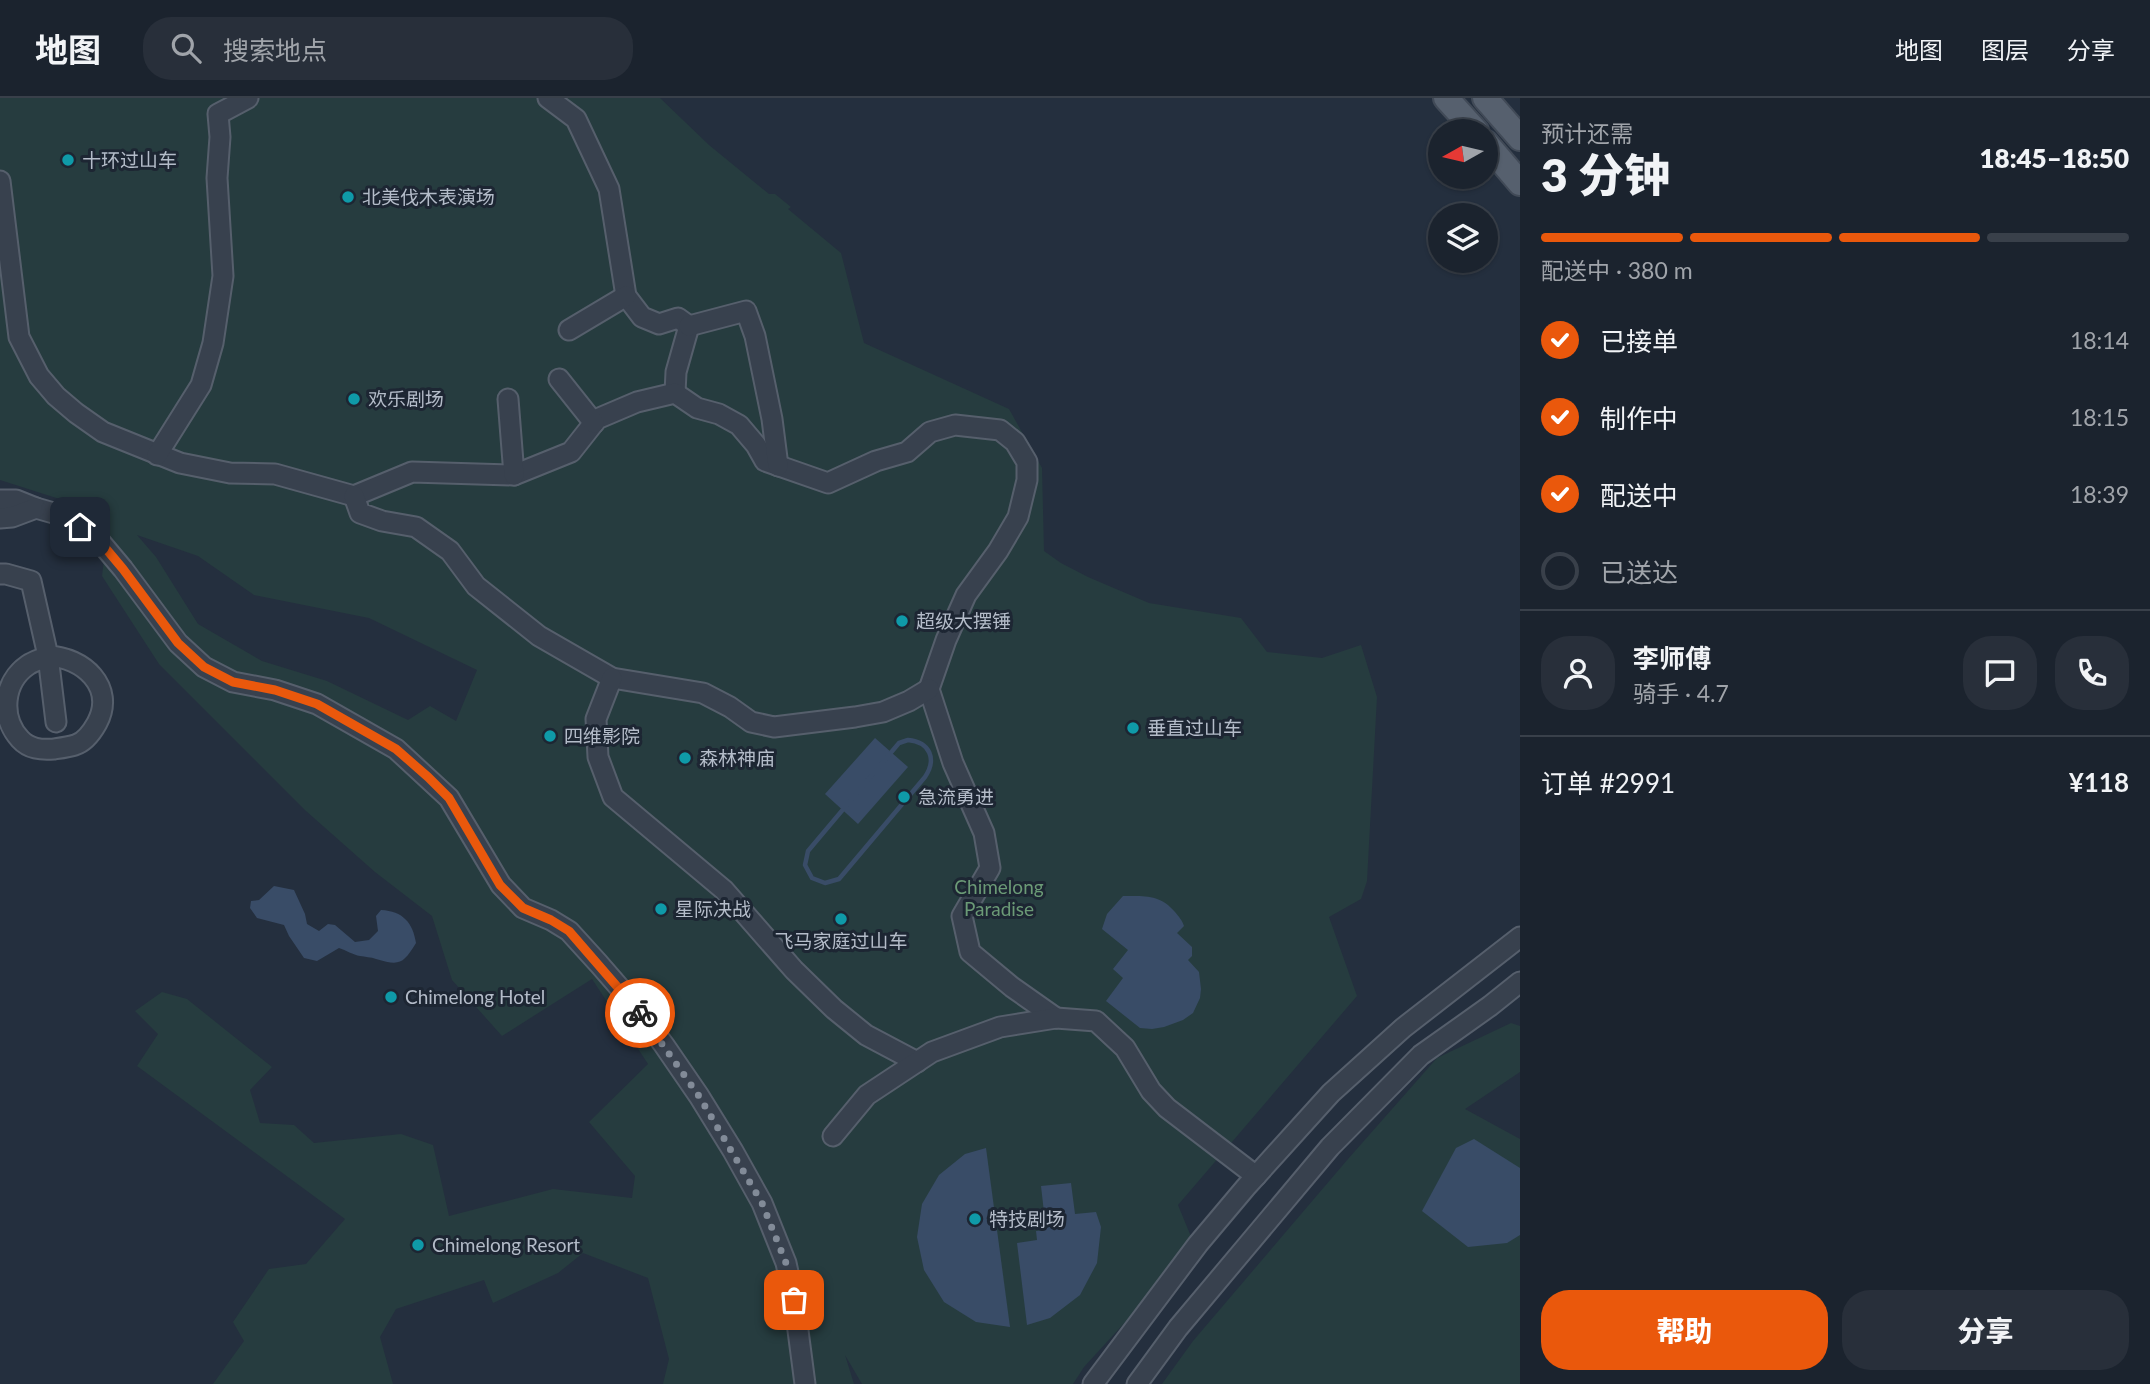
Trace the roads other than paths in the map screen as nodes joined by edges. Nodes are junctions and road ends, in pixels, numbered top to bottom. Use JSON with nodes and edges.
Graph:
{"nodes":[{"id":1,"x":248,"y":98,"type":"edge"},
{"id":2,"x":548,"y":98,"type":"edge"},
{"id":3,"x":1446,"y":98,"type":"edge"},
{"id":4,"x":1485,"y":98,"type":"edge"},
{"id":5,"x":1465,"y":119,"type":"edge"},
{"id":6,"x":1520,"y":138,"type":"edge"},
{"id":7,"x":1498,"y":157,"type":"edge"},
{"id":8,"x":0,"y":181,"type":"edge"},
{"id":9,"x":1520,"y":183,"type":"edge"},
{"id":10,"x":626,"y":296,"type":"junction"},
{"id":11,"x":689,"y":326,"type":"junction"},
{"id":12,"x":569,"y":330,"type":"dead end"},
{"id":13,"x":559,"y":379,"type":"dead end"},
{"id":14,"x":675,"y":393,"type":"junction"},
{"id":15,"x":508,"y":399,"type":"dead end"},
{"id":16,"x":594,"y":423,"type":"junction"},
{"id":17,"x":158,"y":455,"type":"junction"},
{"id":18,"x":778,"y":466,"type":"junction"},
{"id":19,"x":514,"y":475,"type":"junction"},
{"id":20,"x":354,"y":496,"type":"junction"},
{"id":21,"x":0,"y":500,"type":"edge"},
{"id":22,"x":36,"y":508,"type":"junction"},
{"id":23,"x":0,"y":519,"type":"edge"},
{"id":24,"x":0,"y":574,"type":"edge"},
{"id":25,"x":48,"y":656,"type":"junction"},
{"id":26,"x":612,"y":678,"type":"junction"},
{"id":27,"x":929,"y":689,"type":"junction"},
{"id":28,"x":56,"y":722,"type":"dead end"},
{"id":29,"x":1520,"y":937,"type":"edge"},
{"id":30,"x":1520,"y":982,"type":"edge"},
{"id":31,"x":1056,"y":1018,"type":"junction"},
{"id":32,"x":917,"y":1062,"type":"junction"},
{"id":33,"x":833,"y":1136,"type":"dead end"},
{"id":34,"x":1256,"y":1176,"type":"junction"},
{"id":35,"x":805,"y":1384,"type":"edge"},
{"id":36,"x":1093,"y":1384,"type":"edge"},
{"id":37,"x":1137,"y":1384,"type":"edge"}],
"edges":[{"from":1,"to":17,"type":"street"},
{"from":2,"to":10,"type":"street"},
{"from":3,"to":5,"type":"main road"},
{"from":4,"to":6,"type":"main road"},
{"from":7,"to":9,"type":"main road"},
{"from":8,"to":17,"type":"street"},
{"from":10,"to":11,"type":"street"},
{"from":10,"to":12,"type":"street"},
{"from":11,"to":14,"type":"street"},
{"from":11,"to":18,"type":"street"},
{"from":13,"to":16,"type":"street"},
{"from":14,"to":16,"type":"street"},
{"from":14,"to":18,"type":"street"},
{"from":15,"to":19,"type":"street"},
{"from":16,"to":19,"type":"street"},
{"from":17,"to":20,"type":"street"},
{"from":18,"to":27,"type":"street"},
{"from":19,"to":20,"type":"street"},
{"from":20,"to":26,"type":"street"},
{"from":21,"to":22,"type":"street"},
{"from":22,"to":23,"type":"street"},
{"from":22,"to":35,"type":"street"},
{"from":24,"to":25,"type":"street"},
{"from":25,"to":25,"type":"street"},
{"from":25,"to":28,"type":"street"},
{"from":26,"to":27,"type":"street"},
{"from":26,"to":32,"type":"street"},
{"from":27,"to":31,"type":"street"},
{"from":29,"to":34,"type":"street"},
{"from":30,"to":37,"type":"street"},
{"from":31,"to":32,"type":"street"},
{"from":31,"to":34,"type":"street"},
{"from":32,"to":33,"type":"street"},
{"from":34,"to":36,"type":"street"}]}
